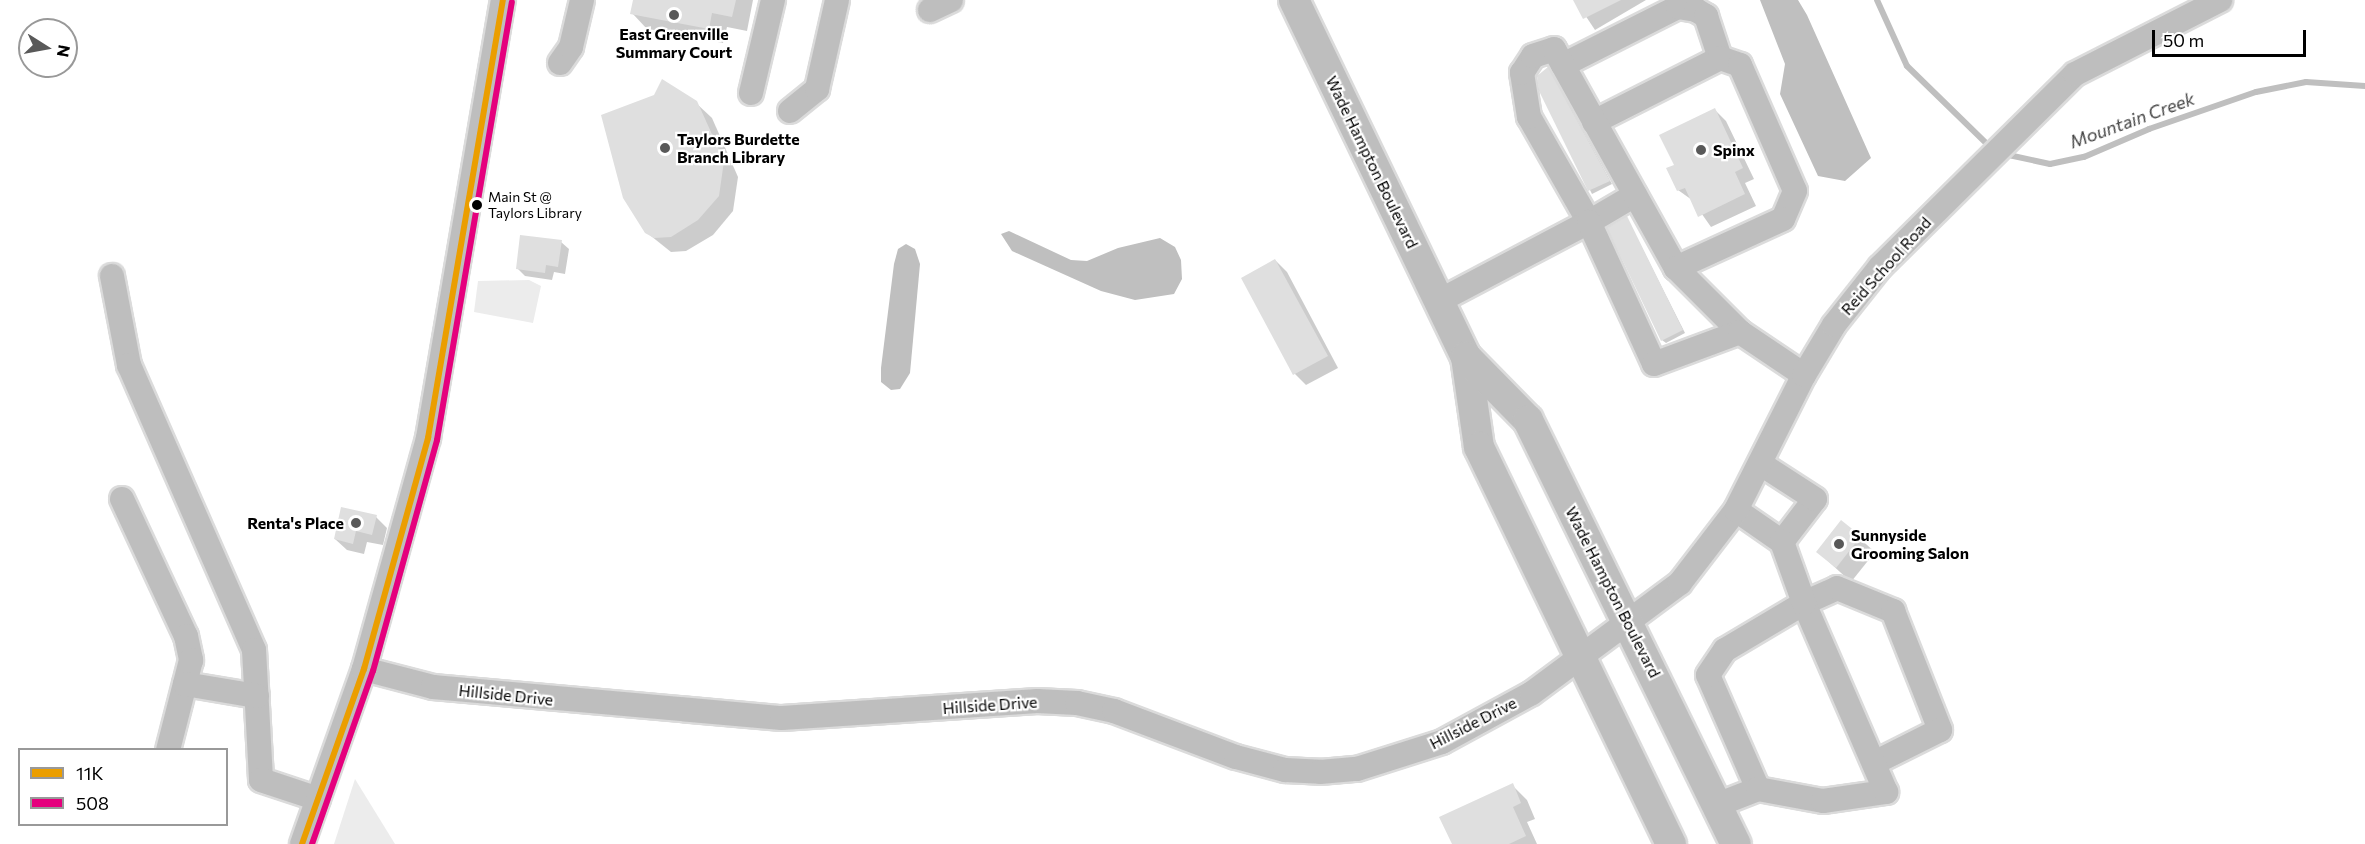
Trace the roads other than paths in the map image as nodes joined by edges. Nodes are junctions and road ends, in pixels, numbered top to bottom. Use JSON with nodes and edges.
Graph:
{"nodes":[{"id":1,"x":503,"y":0,"type":"edge"},
{"id":2,"x":582,"y":0,"type":"edge"},
{"id":3,"x":773,"y":0,"type":"edge"},
{"id":4,"x":837,"y":0,"type":"edge"},
{"id":5,"x":1294,"y":0,"type":"edge"},
{"id":6,"x":2220,"y":0,"type":"edge"},
{"id":7,"x":1720,"y":58,"type":"junction"},
{"id":8,"x":561,"y":63,"type":"dead end"},
{"id":9,"x":1563,"y":66,"type":"junction"},
{"id":10,"x":752,"y":93,"type":"dead end"},
{"id":11,"x":790,"y":111,"type":"dead end"},
{"id":12,"x":1594,"y":122,"type":"junction"},
{"id":13,"x":1635,"y":195,"type":"junction"},
{"id":14,"x":1589,"y":222,"type":"junction"},
{"id":15,"x":1676,"y":268,"type":"junction"},
{"id":16,"x":112,"y":276,"type":"dead end"},
{"id":17,"x":1439,"y":301,"type":"junction"},
{"id":18,"x":1740,"y":332,"type":"junction"},
{"id":19,"x":1466,"y":357,"type":"junction"},
{"id":20,"x":1804,"y":375,"type":"junction"},
{"id":21,"x":1761,"y":464,"type":"junction"},
{"id":22,"x":122,"y":499,"type":"dead end"},
{"id":23,"x":1736,"y":510,"type":"junction"},
{"id":24,"x":1782,"y":542,"type":"junction"},
{"id":25,"x":1804,"y":603,"type":"junction"},
{"id":26,"x":1628,"y":622,"type":"junction"},
{"id":27,"x":1581,"y":657,"type":"junction"},
{"id":28,"x":364,"y":669,"type":"junction"},
{"id":29,"x":185,"y":684,"type":"junction"},
{"id":30,"x":257,"y":696,"type":"junction"},
{"id":31,"x":169,"y":748,"type":"edge"},
{"id":32,"x":1874,"y":763,"type":"junction"},
{"id":33,"x":1758,"y":789,"type":"junction"},
{"id":34,"x":318,"y":799,"type":"junction"},
{"id":35,"x":1717,"y":805,"type":"junction"},
{"id":36,"x":302,"y":844,"type":"edge"},
{"id":37,"x":1671,"y":844,"type":"edge"},
{"id":38,"x":1736,"y":844,"type":"edge"}],
"edges":[{"from":1,"to":28,"type":"street"},
{"from":2,"to":8,"type":"street"},
{"from":3,"to":10,"type":"street"},
{"from":4,"to":11,"type":"street"},
{"from":5,"to":17,"type":"main road","name":"Wade Hampton Boulevard"},
{"from":6,"to":20,"type":"street","name":"Reid School Road"},
{"from":7,"to":9,"type":"street"},
{"from":7,"to":12,"type":"street"},
{"from":7,"to":15,"type":"street"},
{"from":9,"to":12,"type":"street"},
{"from":9,"to":14,"type":"street"},
{"from":12,"to":13,"type":"street"},
{"from":13,"to":14,"type":"street"},
{"from":13,"to":15,"type":"street"},
{"from":14,"to":17,"type":"street"},
{"from":14,"to":18,"type":"street"},
{"from":15,"to":18,"type":"street"},
{"from":16,"to":30,"type":"street"},
{"from":17,"to":19,"type":"main road","name":"Wade Hampton Boulevard"},
{"from":18,"to":20,"type":"street"},
{"from":19,"to":26,"type":"main road","name":"Wade Hampton Boulevard"},
{"from":19,"to":27,"type":"main road","name":"Wade Hampton Boulevard"},
{"from":20,"to":21,"type":"street","name":"Reid School Road"},
{"from":21,"to":23,"type":"street","name":"Reid School Road"},
{"from":21,"to":24,"type":"street"},
{"from":22,"to":29,"type":"street"},
{"from":23,"to":24,"type":"street"},
{"from":23,"to":26,"type":"street","name":"Reid School Road"},
{"from":24,"to":25,"type":"street"},
{"from":25,"to":32,"type":"street"},
{"from":25,"to":32,"type":"street"},
{"from":25,"to":33,"type":"street"},
{"from":26,"to":27,"type":"street","name":"Reid School Road"},
{"from":26,"to":35,"type":"main road","name":"Wade Hampton Boulevard"},
{"from":27,"to":28,"type":"street","name":"Hillside Drive"},
{"from":27,"to":37,"type":"main road","name":"Wade Hampton Boulevard"},
{"from":28,"to":34,"type":"street"},
{"from":29,"to":30,"type":"street"},
{"from":29,"to":31,"type":"street"},
{"from":30,"to":34,"type":"street"},
{"from":32,"to":33,"type":"street"},
{"from":33,"to":35,"type":"street"},
{"from":34,"to":36,"type":"street"},
{"from":35,"to":38,"type":"main road","name":"Wade Hampton Boulevard"}]}
